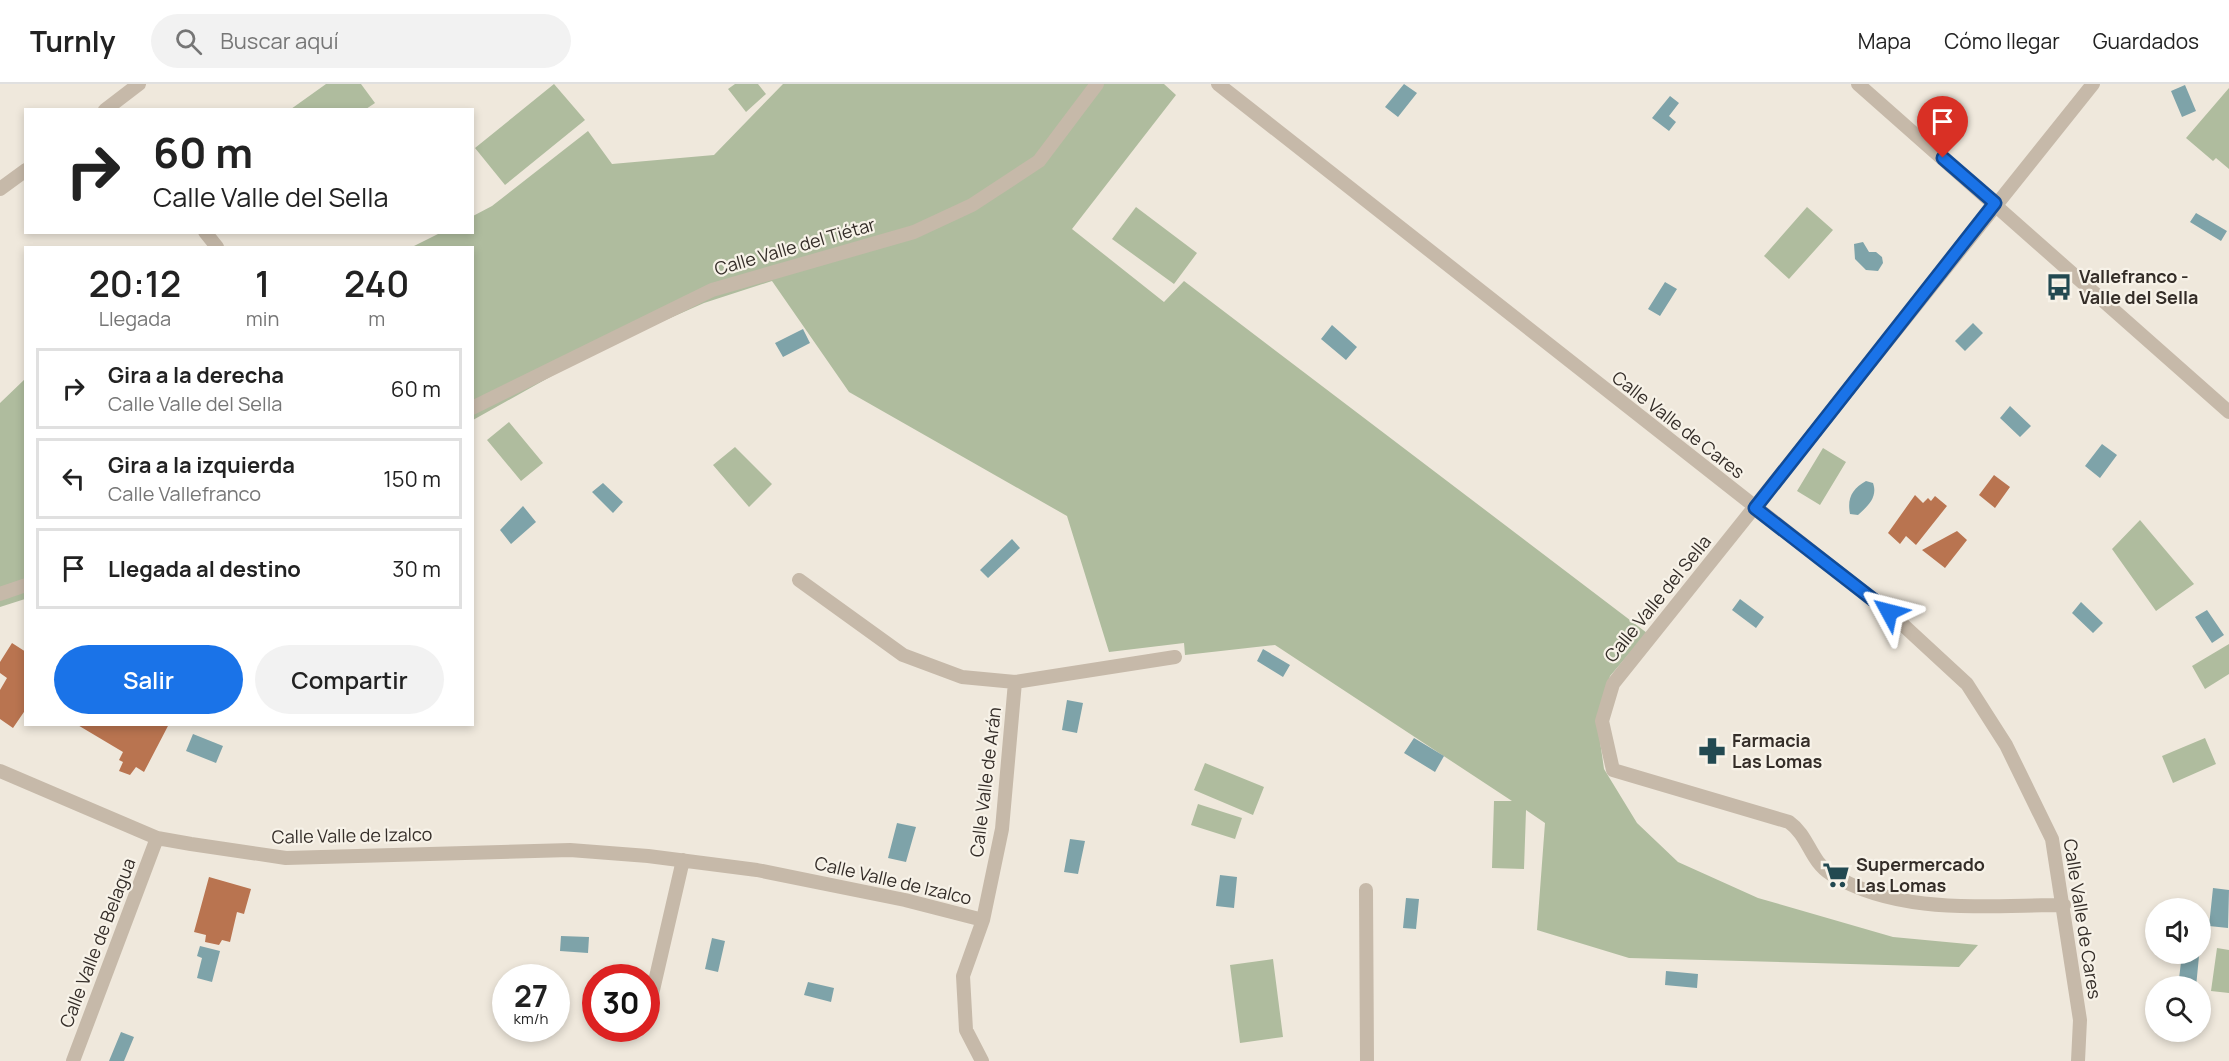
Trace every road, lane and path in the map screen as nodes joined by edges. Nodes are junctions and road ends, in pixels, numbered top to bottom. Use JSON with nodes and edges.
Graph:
{"nodes":[{"id":1,"x":139,"y":84,"type":"edge"},
{"id":2,"x":1097,"y":84,"type":"edge"},
{"id":3,"x":1218,"y":84,"type":"edge"},
{"id":4,"x":1858,"y":84,"type":"edge"},
{"id":5,"x":2093,"y":84,"type":"edge"},
{"id":6,"x":108,"y":108,"type":"edge"},
{"id":7,"x":24,"y":171,"type":"edge"},
{"id":8,"x":0,"y":189,"type":"edge"},
{"id":9,"x":1995,"y":203,"type":"junction"},
{"id":10,"x":474,"y":407,"type":"edge"},
{"id":11,"x":2229,"y":412,"type":"edge"},
{"id":12,"x":1755,"y":508,"type":"junction"},
{"id":13,"x":799,"y":580,"type":"dead end"},
{"id":14,"x":24,"y":586,"type":"edge"},
{"id":15,"x":0,"y":594,"type":"edge"},
{"id":16,"x":1175,"y":657,"type":"dead end"},
{"id":17,"x":1015,"y":682,"type":"junction"},
{"id":18,"x":0,"y":771,"type":"edge"},
{"id":19,"x":157,"y":838,"type":"junction"},
{"id":20,"x":683,"y":860,"type":"junction"},
{"id":21,"x":1366,"y":890,"type":"dead end"},
{"id":22,"x":2064,"y":904,"type":"junction"},
{"id":23,"x":983,"y":920,"type":"junction"},
{"id":24,"x":659,"y":964,"type":"edge"},
{"id":25,"x":73,"y":1061,"type":"edge"},
{"id":26,"x":982,"y":1061,"type":"edge"},
{"id":27,"x":1367,"y":1061,"type":"edge"},
{"id":28,"x":2078,"y":1061,"type":"edge"}],
"edges":[{"from":1,"to":6,"type":"street"},
{"from":2,"to":10,"type":"street","name":"Calle Valle del Tiétar"},
{"from":3,"to":12,"type":"street","name":"Calle Valle de Cares"},
{"from":4,"to":9,"type":"street"},
{"from":5,"to":9,"type":"street","name":"Calle Valle del Sella"},
{"from":7,"to":8,"type":"street"},
{"from":9,"to":11,"type":"street"},
{"from":9,"to":12,"type":"street","name":"Calle Valle del Sella"},
{"from":12,"to":22,"type":"street","name":"Calle Valle de Cares"},
{"from":12,"to":22,"type":"street","name":"Calle Valle del Sella"},
{"from":13,"to":17,"type":"street","name":"Calle Valle de Arán"},
{"from":14,"to":15,"type":"street"},
{"from":16,"to":17,"type":"street","name":"Calle Valle de Arán"},
{"from":17,"to":23,"type":"street","name":"Calle Valle de Arán"},
{"from":18,"to":19,"type":"street","name":"Calle Valle de Izalco"},
{"from":19,"to":20,"type":"street","name":"Calle Valle de Izalco"},
{"from":19,"to":25,"type":"street","name":"Calle Valle de Belagua"},
{"from":20,"to":23,"type":"street","name":"Calle Valle de Izalco"},
{"from":20,"to":24,"type":"street"},
{"from":21,"to":27,"type":"street"},
{"from":22,"to":28,"type":"street","name":"Calle Valle de Cares"},
{"from":23,"to":26,"type":"street","name":"Calle Valle de Izalco"}]}
